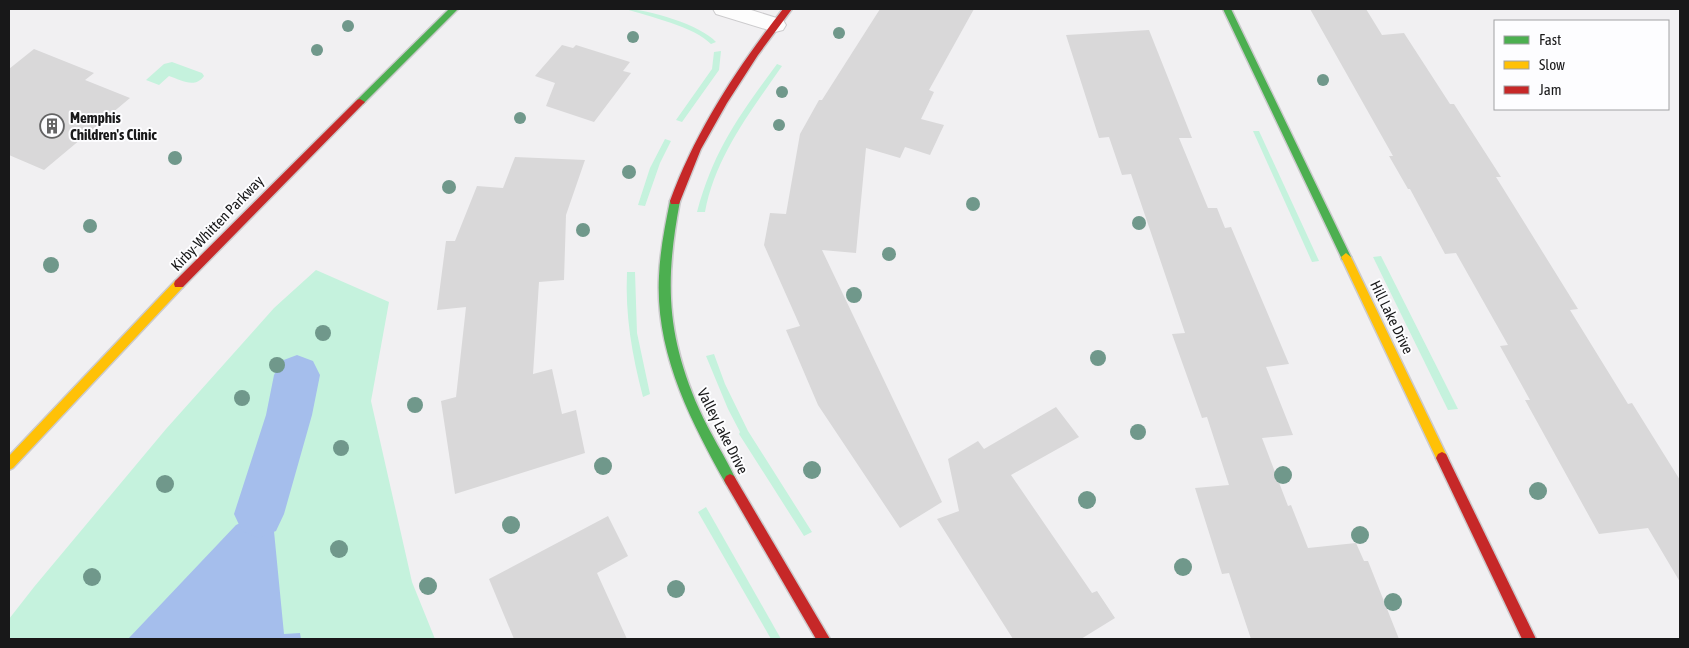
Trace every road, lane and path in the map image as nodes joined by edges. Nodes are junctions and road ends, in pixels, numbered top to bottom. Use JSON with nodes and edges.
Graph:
{"nodes":[{"id":1,"x":454,"y":9,"type":"edge"},
{"id":2,"x":724,"y":9,"type":"edge"},
{"id":3,"x":1227,"y":9,"type":"edge"},
{"id":4,"x":782,"y":17,"type":"edge"},
{"id":5,"x":15,"y":448,"type":"edge"},
{"id":6,"x":823,"y":639,"type":"edge"},
{"id":7,"x":1529,"y":639,"type":"edge"}],
"edges":[{"from":1,"to":5,"type":"street","name":"Kirby-Whitten Parkway"},
{"from":2,"to":4,"type":"street"},
{"from":3,"to":7,"type":"street","name":"Hill Lake Drive"},
{"from":4,"to":6,"type":"street","name":"Valley Lake Drive"}]}
